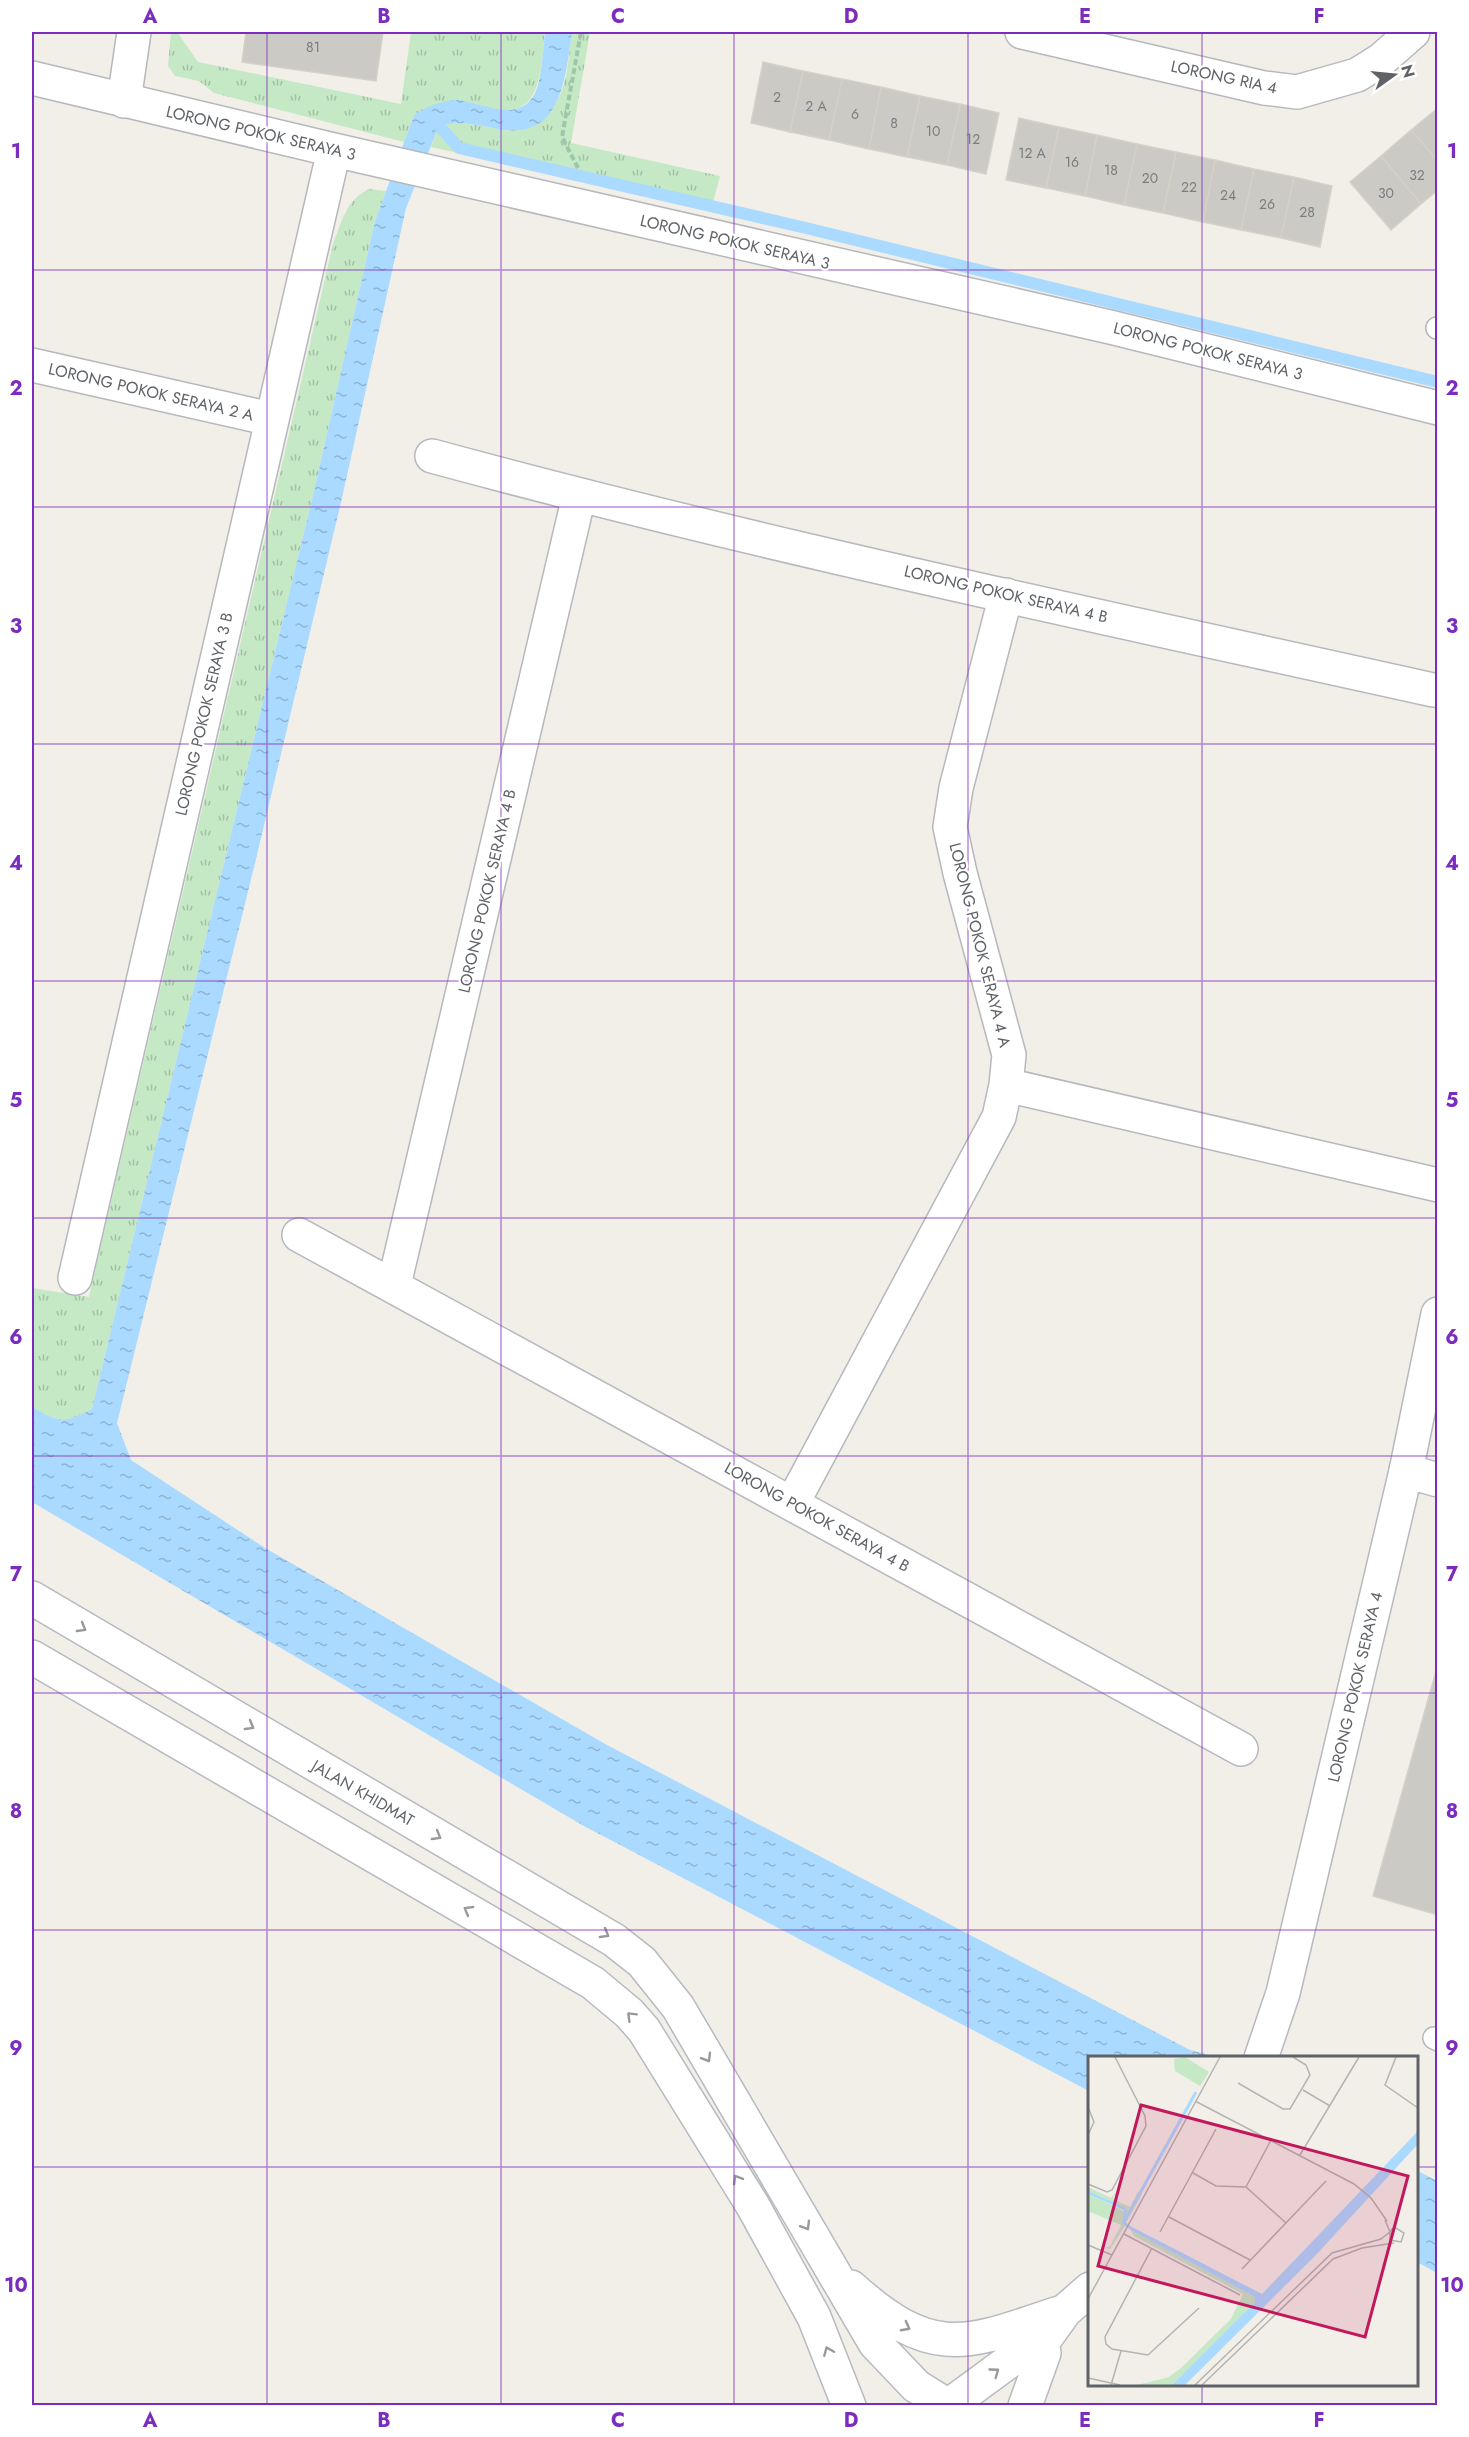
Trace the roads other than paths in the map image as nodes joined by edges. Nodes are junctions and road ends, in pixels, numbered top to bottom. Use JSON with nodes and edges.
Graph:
{"nodes":[{"id":1,"x":134,"y":32,"type":"edge"},
{"id":2,"x":1022,"y":32,"type":"edge"},
{"id":3,"x":1413,"y":32,"type":"edge"},
{"id":4,"x":32,"y":78,"type":"edge"},
{"id":5,"x":124,"y":101,"type":"junction"},
{"id":6,"x":334,"y":150,"type":"junction"},
{"id":7,"x":32,"y":365,"type":"edge"},
{"id":8,"x":1437,"y":408,"type":"edge"},
{"id":9,"x":271,"y":419,"type":"junction"},
{"id":10,"x":432,"y":456,"type":"dead end"},
{"id":11,"x":579,"y":496,"type":"junction"},
{"id":12,"x":1006,"y":595,"type":"junction"},
{"id":13,"x":1433,"y":690,"type":"dead end"},
{"id":14,"x":1006,"y":1085,"type":"junction"},
{"id":15,"x":1437,"y":1185,"type":"edge"},
{"id":16,"x":299,"y":1235,"type":"dead end"},
{"id":17,"x":75,"y":1278,"type":"dead end"},
{"id":18,"x":394,"y":1285,"type":"junction"},
{"id":19,"x":1437,"y":1314,"type":"edge"},
{"id":20,"x":1406,"y":1471,"type":"junction"},
{"id":21,"x":1437,"y":1480,"type":"edge"},
{"id":22,"x":792,"y":1504,"type":"junction"},
{"id":23,"x":32,"y":1598,"type":"edge"},
{"id":24,"x":32,"y":1657,"type":"edge"},
{"id":25,"x":1241,"y":1749,"type":"dead end"},
{"id":26,"x":1262,"y":2056,"type":"edge"},
{"id":27,"x":829,"y":2264,"type":"junction"},
{"id":28,"x":1088,"y":2290,"type":"edge"},
{"id":29,"x":1065,"y":2311,"type":"junction"},
{"id":30,"x":1042,"y":2343,"type":"junction"},
{"id":31,"x":849,"y":2406,"type":"edge"},
{"id":32,"x":931,"y":2406,"type":"edge"},
{"id":33,"x":948,"y":2406,"type":"edge"},
{"id":34,"x":1024,"y":2406,"type":"edge"}],
"edges":[{"from":1,"to":5,"type":"street"},
{"from":2,"to":3,"type":"street","name":"LORONG RIA 4"},
{"from":4,"to":5,"type":"street","name":"LORONG POKOK SERAYA 3"},
{"from":5,"to":6,"type":"street","name":"LORONG POKOK SERAYA 3"},
{"from":6,"to":8,"type":"street","name":"LORONG POKOK SERAYA 3"},
{"from":6,"to":9,"type":"street","name":"LORONG POKOK SERAYA 3 B"},
{"from":7,"to":9,"type":"street","name":"LORONG POKOK SERAYA 2 A"},
{"from":9,"to":17,"type":"street","name":"LORONG POKOK SERAYA 3 B"},
{"from":10,"to":11,"type":"street","name":"LORONG POKOK SERAYA 4 B"},
{"from":11,"to":12,"type":"street","name":"LORONG POKOK SERAYA 4 B"},
{"from":11,"to":18,"type":"street","name":"LORONG POKOK SERAYA 4 B"},
{"from":12,"to":13,"type":"street","name":"LORONG POKOK SERAYA 4 B"},
{"from":12,"to":14,"type":"street","name":"LORONG POKOK SERAYA 4 A"},
{"from":14,"to":15,"type":"street"},
{"from":14,"to":22,"type":"street","name":"LORONG POKOK SERAYA 4 A"},
{"from":16,"to":18,"type":"street","name":"LORONG POKOK SERAYA 4 B"},
{"from":18,"to":22,"type":"street","name":"LORONG POKOK SERAYA 4 B"},
{"from":19,"to":20,"type":"street","name":"LORONG POKOK SERAYA 4"},
{"from":20,"to":21,"type":"street"},
{"from":20,"to":26,"type":"street","name":"LORONG POKOK SERAYA 4"},
{"from":22,"to":25,"type":"street","name":"LORONG POKOK SERAYA 4 B"},
{"from":23,"to":27,"type":"street","name":"JALAN KHIDMAT","one_way":true},
{"from":31,"to":24,"type":"street","one_way":true},
{"from":27,"to":29,"type":"street","one_way":true},
{"from":27,"to":33,"type":"street"},
{"from":28,"to":29,"type":"street"},
{"from":29,"to":30,"type":"street"},
{"from":33,"to":30,"type":"street","one_way":true},
{"from":30,"to":34,"type":"street"},
{"from":32,"to":33,"type":"street"}]}
